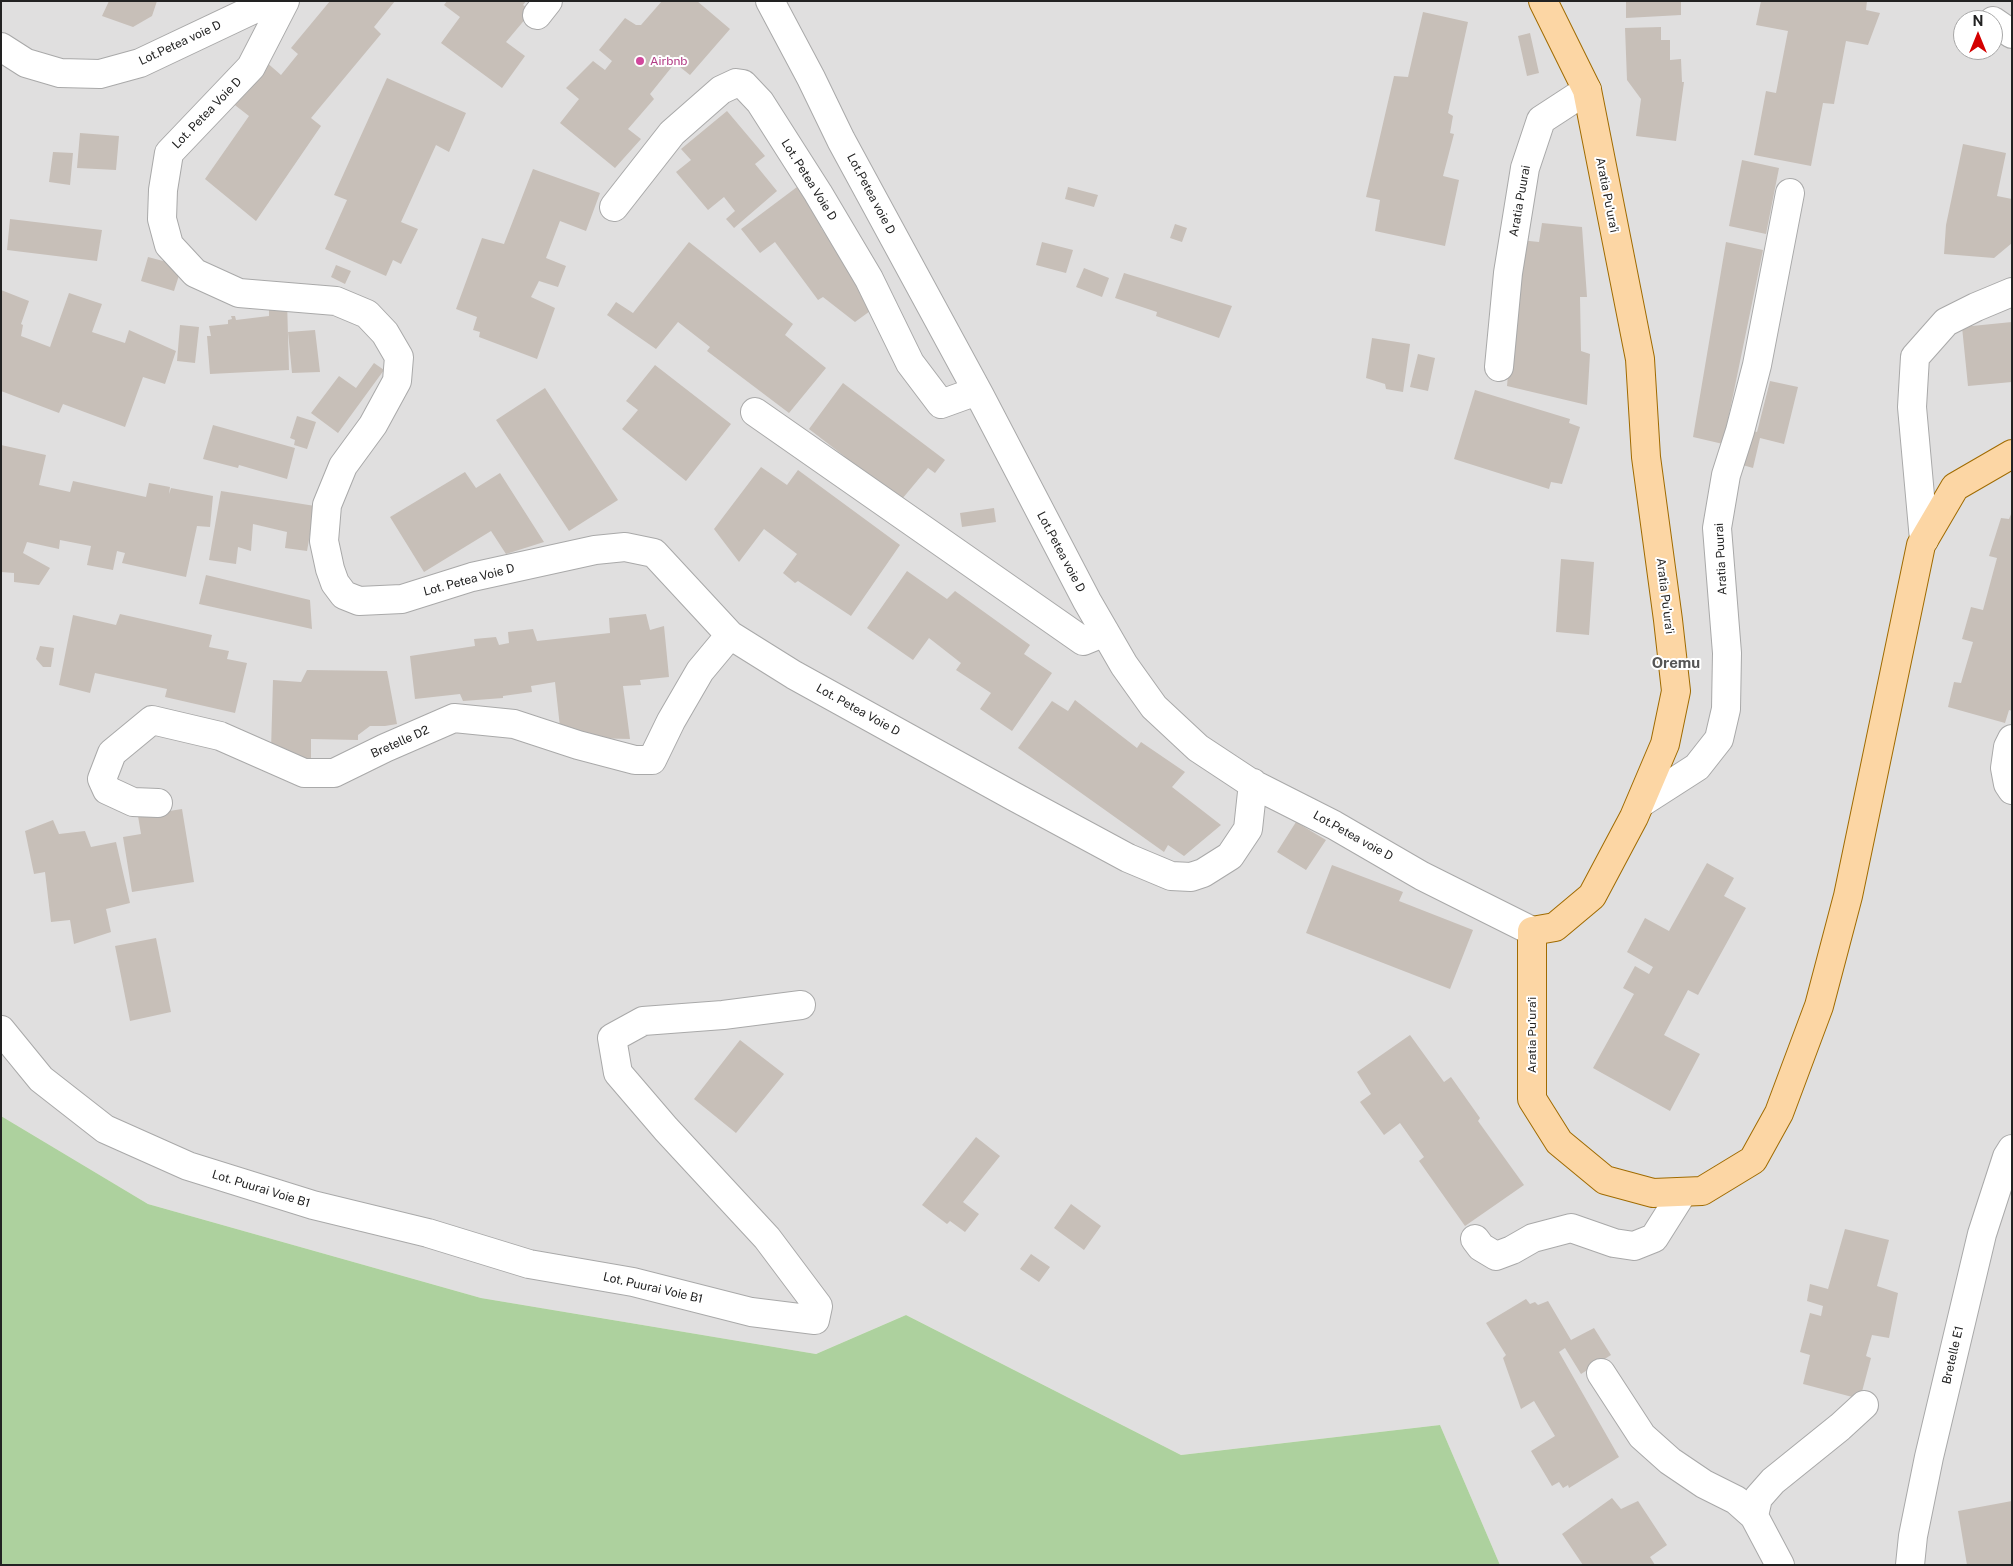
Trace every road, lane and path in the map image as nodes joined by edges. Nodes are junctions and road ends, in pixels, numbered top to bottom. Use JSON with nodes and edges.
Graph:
{"nodes":[{"id":1,"x":271,"y":1,"type":"edge"},
{"id":2,"x":285,"y":1,"type":"edge"},
{"id":3,"x":770,"y":1,"type":"edge"},
{"id":4,"x":1543,"y":1,"type":"edge"},
{"id":5,"x":1,"y":47,"type":"edge"},
{"id":6,"x":1587,"y":90,"type":"junction"},
{"id":7,"x":1790,"y":193,"type":"dead end"},
{"id":8,"x":614,"y":207,"type":"dead end"},
{"id":9,"x":2012,"y":292,"type":"edge"},
{"id":10,"x":1499,"y":367,"type":"dead end"},
{"id":11,"x":977,"y":391,"type":"junction"},
{"id":12,"x":755,"y":412,"type":"dead end"},
{"id":13,"x":2012,"y":454,"type":"edge"},
{"id":14,"x":1924,"y":540,"type":"junction"},
{"id":15,"x":1105,"y":632,"type":"junction"},
{"id":16,"x":730,"y":636,"type":"junction"},
{"id":17,"x":2012,"y":739,"type":"edge"},
{"id":18,"x":1253,"y":784,"type":"junction"},
{"id":19,"x":2012,"y":790,"type":"edge"},
{"id":20,"x":158,"y":802,"type":"dead end"},
{"id":21,"x":1641,"y":802,"type":"junction"},
{"id":22,"x":1532,"y":931,"type":"junction"},
{"id":23,"x":801,"y":1005,"type":"dead end"},
{"id":24,"x":1,"y":1030,"type":"edge"},
{"id":25,"x":2012,"y":1150,"type":"edge"},
{"id":26,"x":1683,"y":1192,"type":"junction"},
{"id":27,"x":1475,"y":1239,"type":"dead end"},
{"id":28,"x":1601,"y":1373,"type":"dead end"},
{"id":29,"x":1864,"y":1405,"type":"dead end"},
{"id":30,"x":1754,"y":1516,"type":"junction"},
{"id":31,"x":1780,"y":1565,"type":"edge"},
{"id":32,"x":1910,"y":1565,"type":"edge"}],
"edges":[{"from":1,"to":5,"type":"street","name":"Lot.Petea voie D"},
{"from":2,"to":16,"type":"street","name":"Lot. Petea Voie D"},
{"from":3,"to":11,"type":"street","name":"Lot.Petea voie D"},
{"from":4,"to":6,"type":"main road","name":"Aratia Pu'ura'i"},
{"from":6,"to":10,"type":"street","name":"Aratia Puurai"},
{"from":6,"to":21,"type":"main road","name":"Aratia Pu'ura'i"},
{"from":7,"to":21,"type":"street","name":"Aratia Puurai"},
{"from":8,"to":11,"type":"street","name":"Lot. Petea Voie D"},
{"from":9,"to":14,"type":"street"},
{"from":11,"to":15,"type":"street","name":"Lot.Petea voie D"},
{"from":12,"to":15,"type":"street"},
{"from":13,"to":14,"type":"main road","name":"Aratia Pu'ura'i"},
{"from":14,"to":26,"type":"main road","name":"Aratia Pu'ura'i"},
{"from":15,"to":18,"type":"street","name":"Lot.Petea voie D"},
{"from":16,"to":18,"type":"street","name":"Lot. Petea Voie D"},
{"from":16,"to":20,"type":"street","name":"Bretelle D2"},
{"from":17,"to":19,"type":"street"},
{"from":18,"to":22,"type":"street","name":"Lot.Petea voie D"},
{"from":21,"to":22,"type":"main road","name":"Aratia Pu'ura'i"},
{"from":22,"to":26,"type":"main road","name":"Aratia Pu'ura'i"},
{"from":23,"to":24,"type":"street","name":"Lot. Puurai Voie B1"},
{"from":25,"to":32,"type":"street","name":"Bretelle E1"},
{"from":26,"to":27,"type":"street"},
{"from":28,"to":30,"type":"street"},
{"from":29,"to":30,"type":"street"},
{"from":30,"to":31,"type":"street"}]}
